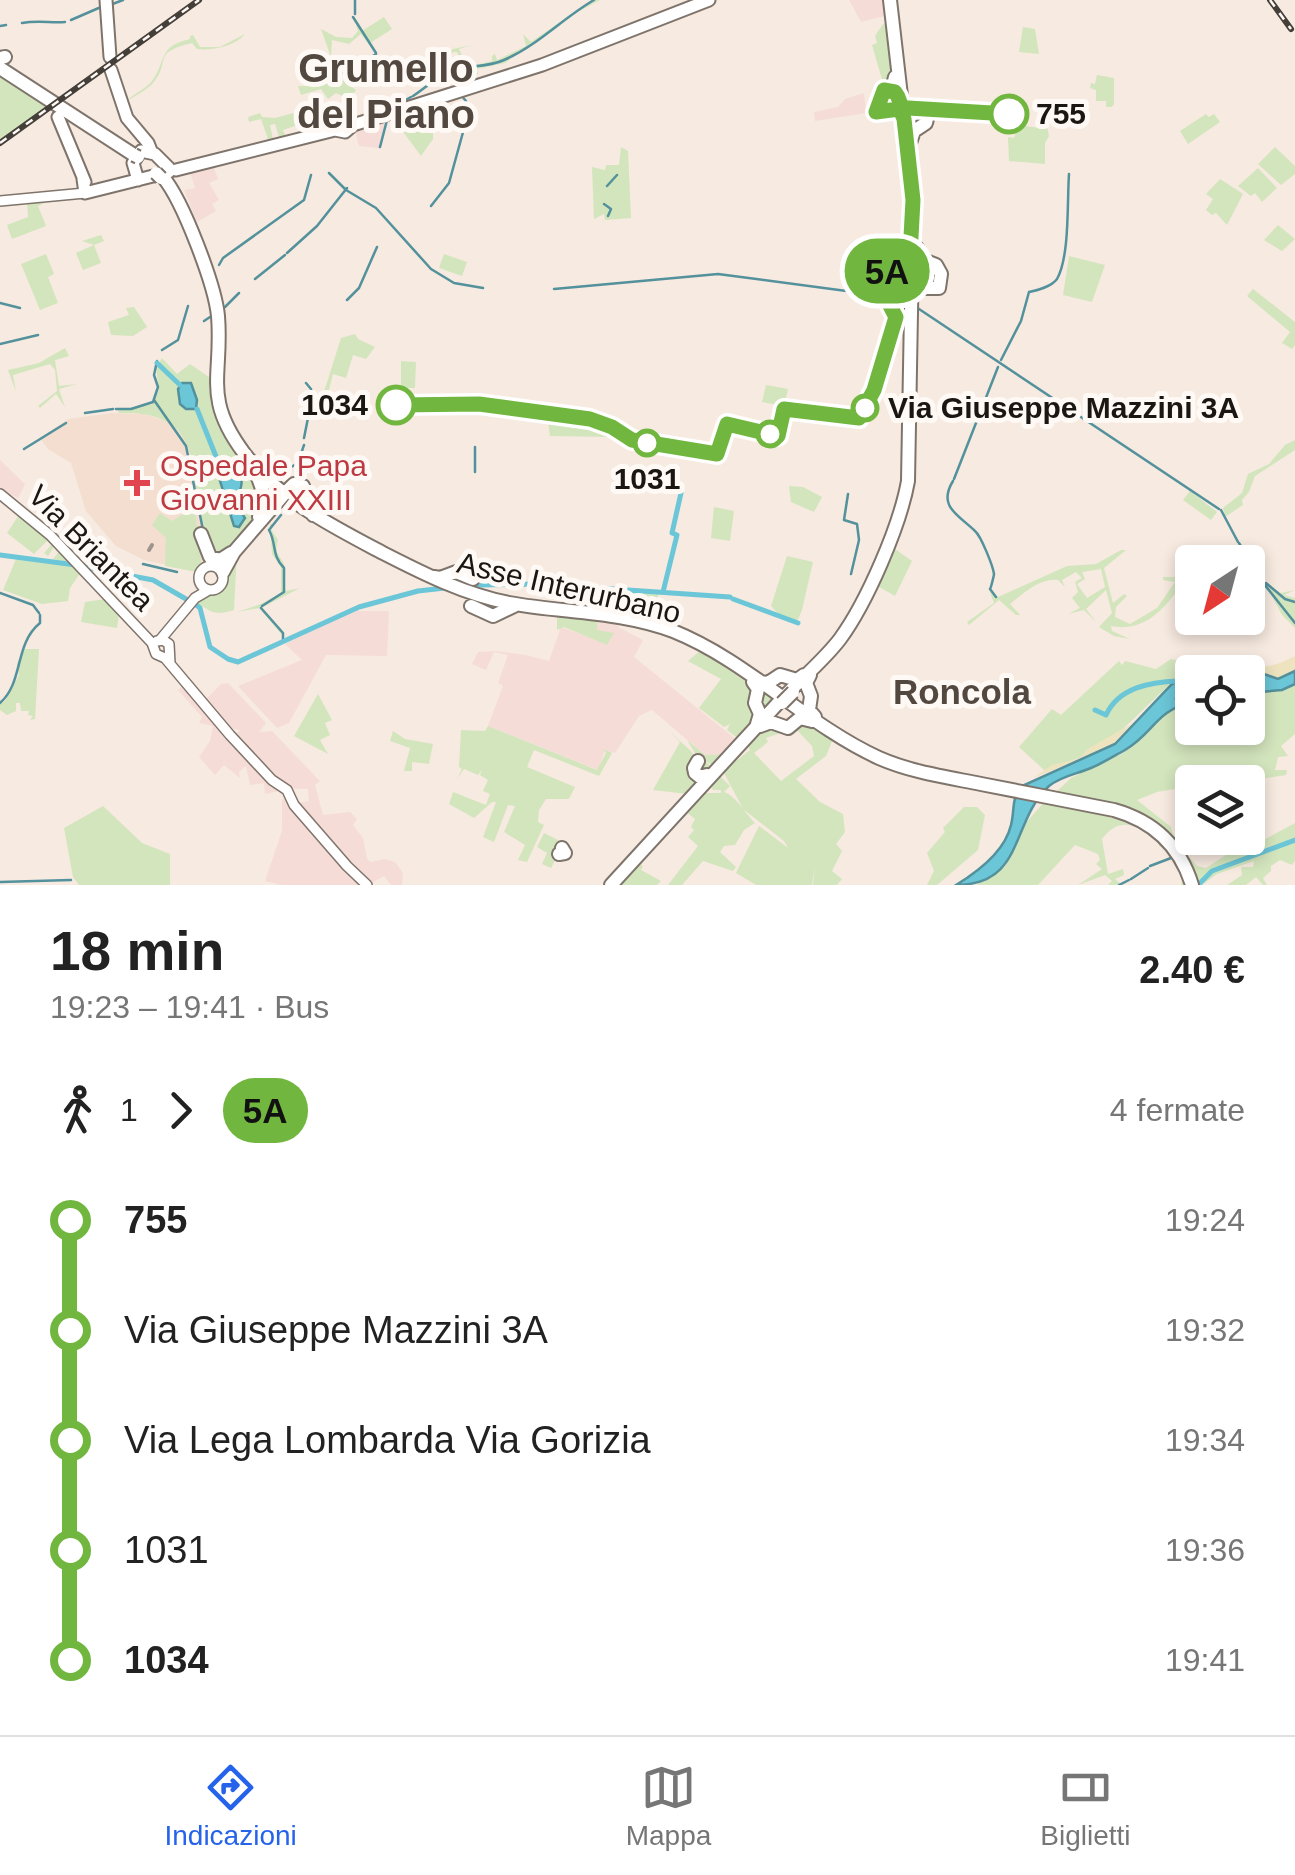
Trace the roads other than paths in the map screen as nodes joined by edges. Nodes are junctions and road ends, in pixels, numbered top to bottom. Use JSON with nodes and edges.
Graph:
{"nodes":[{"id":1,"x":106,"y":0,"type":"edge"},
{"id":2,"x":708,"y":0,"type":"edge"},
{"id":3,"x":891,"y":0,"type":"edge"},
{"id":4,"x":3,"y":66,"type":"edge"},
{"id":5,"x":896,"y":70,"type":"junction"},
{"id":6,"x":886,"y":90,"type":"junction"},
{"id":7,"x":876,"y":107,"type":"dead end"},
{"id":8,"x":60,"y":111,"type":"junction"},
{"id":9,"x":906,"y":119,"type":"junction"},
{"id":10,"x":910,"y":143,"type":"junction"},
{"id":11,"x":141,"y":154,"type":"junction"},
{"id":12,"x":164,"y":173,"type":"junction"},
{"id":13,"x":138,"y":180,"type":"junction"},
{"id":14,"x":87,"y":193,"type":"junction"},
{"id":15,"x":0,"y":201,"type":"edge"},
{"id":16,"x":914,"y":226,"type":"junction"},
{"id":17,"x":916,"y":246,"type":"junction"},
{"id":18,"x":896,"y":262,"type":"junction"},
{"id":19,"x":932,"y":263,"type":"junction"},
{"id":20,"x":913,"y":296,"type":"junction"},
{"id":21,"x":218,"y":328,"type":"junction"},
{"id":22,"x":231,"y":437,"type":"junction"},
{"id":23,"x":912,"y":464,"type":"junction"},
{"id":24,"x":255,"y":471,"type":"junction"},
{"id":25,"x":0,"y":494,"type":"edge"},
{"id":26,"x":285,"y":498,"type":"junction"},
{"id":27,"x":312,"y":517,"type":"junction"},
{"id":28,"x":201,"y":534,"type":"dead end"},
{"id":29,"x":238,"y":547,"type":"junction"},
{"id":30,"x":219,"y":569,"type":"junction"},
{"id":31,"x":871,"y":570,"type":"junction"},
{"id":32,"x":441,"y":578,"type":"junction"},
{"id":33,"x":473,"y":579,"type":"dead end"},
{"id":34,"x":203,"y":587,"type":"junction"},
{"id":35,"x":474,"y":604,"type":"junction"},
{"id":36,"x":858,"y":608,"type":"junction"},
{"id":37,"x":839,"y":641,"type":"junction"},
{"id":38,"x":159,"y":645,"type":"junction"},
{"id":39,"x":808,"y":674,"type":"junction"},
{"id":40,"x":781,"y":677,"type":"junction"},
{"id":41,"x":780,"y":697,"type":"junction"},
{"id":42,"x":819,"y":723,"type":"junction"},
{"id":43,"x":776,"y":724,"type":"junction"},
{"id":44,"x":794,"y":724,"type":"junction"},
{"id":45,"x":754,"y":730,"type":"junction"},
{"id":46,"x":698,"y":762,"type":"dead end"},
{"id":47,"x":712,"y":775,"type":"junction"},
{"id":48,"x":693,"y":790,"type":"dead end"},
{"id":49,"x":653,"y":840,"type":"dead end"},
{"id":50,"x":614,"y":880,"type":"edge"},
{"id":51,"x":367,"y":885,"type":"edge"},
{"id":52,"x":1191,"y":885,"type":"edge"}],
"edges":[{"from":1,"to":11,"type":"main road"},
{"from":2,"to":12,"type":"main road"},
{"from":3,"to":5,"type":"highway"},
{"from":3,"to":9,"type":"highway"},
{"from":4,"to":8,"type":"highway"},
{"from":4,"to":8,"type":"highway"},
{"from":5,"to":6,"type":"highway"},
{"from":5,"to":9,"type":"highway"},
{"from":6,"to":7,"type":"highway"},
{"from":6,"to":9,"type":"highway"},
{"from":8,"to":11,"type":"highway"},
{"from":8,"to":11,"type":"highway"},
{"from":8,"to":14,"type":"main road"},
{"from":9,"to":10,"type":"highway"},
{"from":9,"to":10,"type":"highway"},
{"from":9,"to":16,"type":"highway"},
{"from":10,"to":17,"type":"highway"},
{"from":11,"to":12,"type":"highway"},
{"from":11,"to":13,"type":"main road"},
{"from":12,"to":13,"type":"main road"},
{"from":12,"to":21,"type":"highway"},
{"from":12,"to":21,"type":"highway"},
{"from":13,"to":14,"type":"main road"},
{"from":14,"to":15,"type":"main road"},
{"from":16,"to":18,"type":"highway"},
{"from":16,"to":20,"type":"highway"},
{"from":17,"to":19,"type":"highway"},
{"from":17,"to":20,"type":"highway"},
{"from":18,"to":20,"type":"highway"},
{"from":18,"to":20,"type":"highway"},
{"from":19,"to":20,"type":"highway"},
{"from":19,"to":20,"type":"highway"},
{"from":20,"to":23,"type":"highway"},
{"from":20,"to":23,"type":"highway"},
{"from":21,"to":22,"type":"highway"},
{"from":21,"to":22,"type":"highway"},
{"from":22,"to":24,"type":"highway","name":"Asse Interurbano"},
{"from":22,"to":26,"type":"highway","name":"Asse Interurbano"},
{"from":23,"to":31,"type":"highway"},
{"from":23,"to":31,"type":"highway"},
{"from":23,"to":36,"type":"highway"},
{"from":24,"to":27,"type":"highway","name":"Asse Interurbano"},
{"from":24,"to":29,"type":"highway"},
{"from":25,"to":38,"type":"main road","name":"Via Briantea"},
{"from":26,"to":27,"type":"highway","name":"Asse Interurbano"},
{"from":26,"to":27,"type":"highway"},
{"from":26,"to":29,"type":"highway"},
{"from":27,"to":29,"type":"highway"},
{"from":27,"to":32,"type":"highway","name":"Asse Interurbano"},
{"from":28,"to":29,"type":"highway"},
{"from":29,"to":30,"type":"highway"},
{"from":30,"to":34,"type":"main road"},
{"from":30,"to":34,"type":"main road"},
{"from":31,"to":36,"type":"highway"},
{"from":31,"to":37,"type":"highway"},
{"from":32,"to":33,"type":"highway"},
{"from":32,"to":35,"type":"highway","name":"Asse Interurbano"},
{"from":32,"to":35,"type":"highway","name":"Asse Interurbano"},
{"from":34,"to":38,"type":"main road"},
{"from":35,"to":41,"type":"highway","name":"Asse Interurbano"},
{"from":35,"to":41,"type":"highway","name":"Asse Interurbano"},
{"from":36,"to":37,"type":"highway"},
{"from":37,"to":39,"type":"highway"},
{"from":38,"to":51,"type":"main road","name":"Via Briantea"},
{"from":39,"to":40,"type":"highway"},
{"from":39,"to":41,"type":"highway"},
{"from":40,"to":41,"type":"highway"},
{"from":40,"to":41,"type":"highway"},
{"from":41,"to":42,"type":"highway"},
{"from":41,"to":43,"type":"highway"},
{"from":41,"to":44,"type":"highway"},
{"from":41,"to":45,"type":"highway"},
{"from":41,"to":45,"type":"highway"},
{"from":42,"to":44,"type":"highway"},
{"from":42,"to":52,"type":"highway"},
{"from":43,"to":44,"type":"highway"},
{"from":43,"to":45,"type":"highway"},
{"from":45,"to":47,"type":"highway"},
{"from":46,"to":47,"type":"highway"},
{"from":47,"to":48,"type":"highway"},
{"from":47,"to":50,"type":"highway"},
{"from":49,"to":50,"type":"highway"}]}
